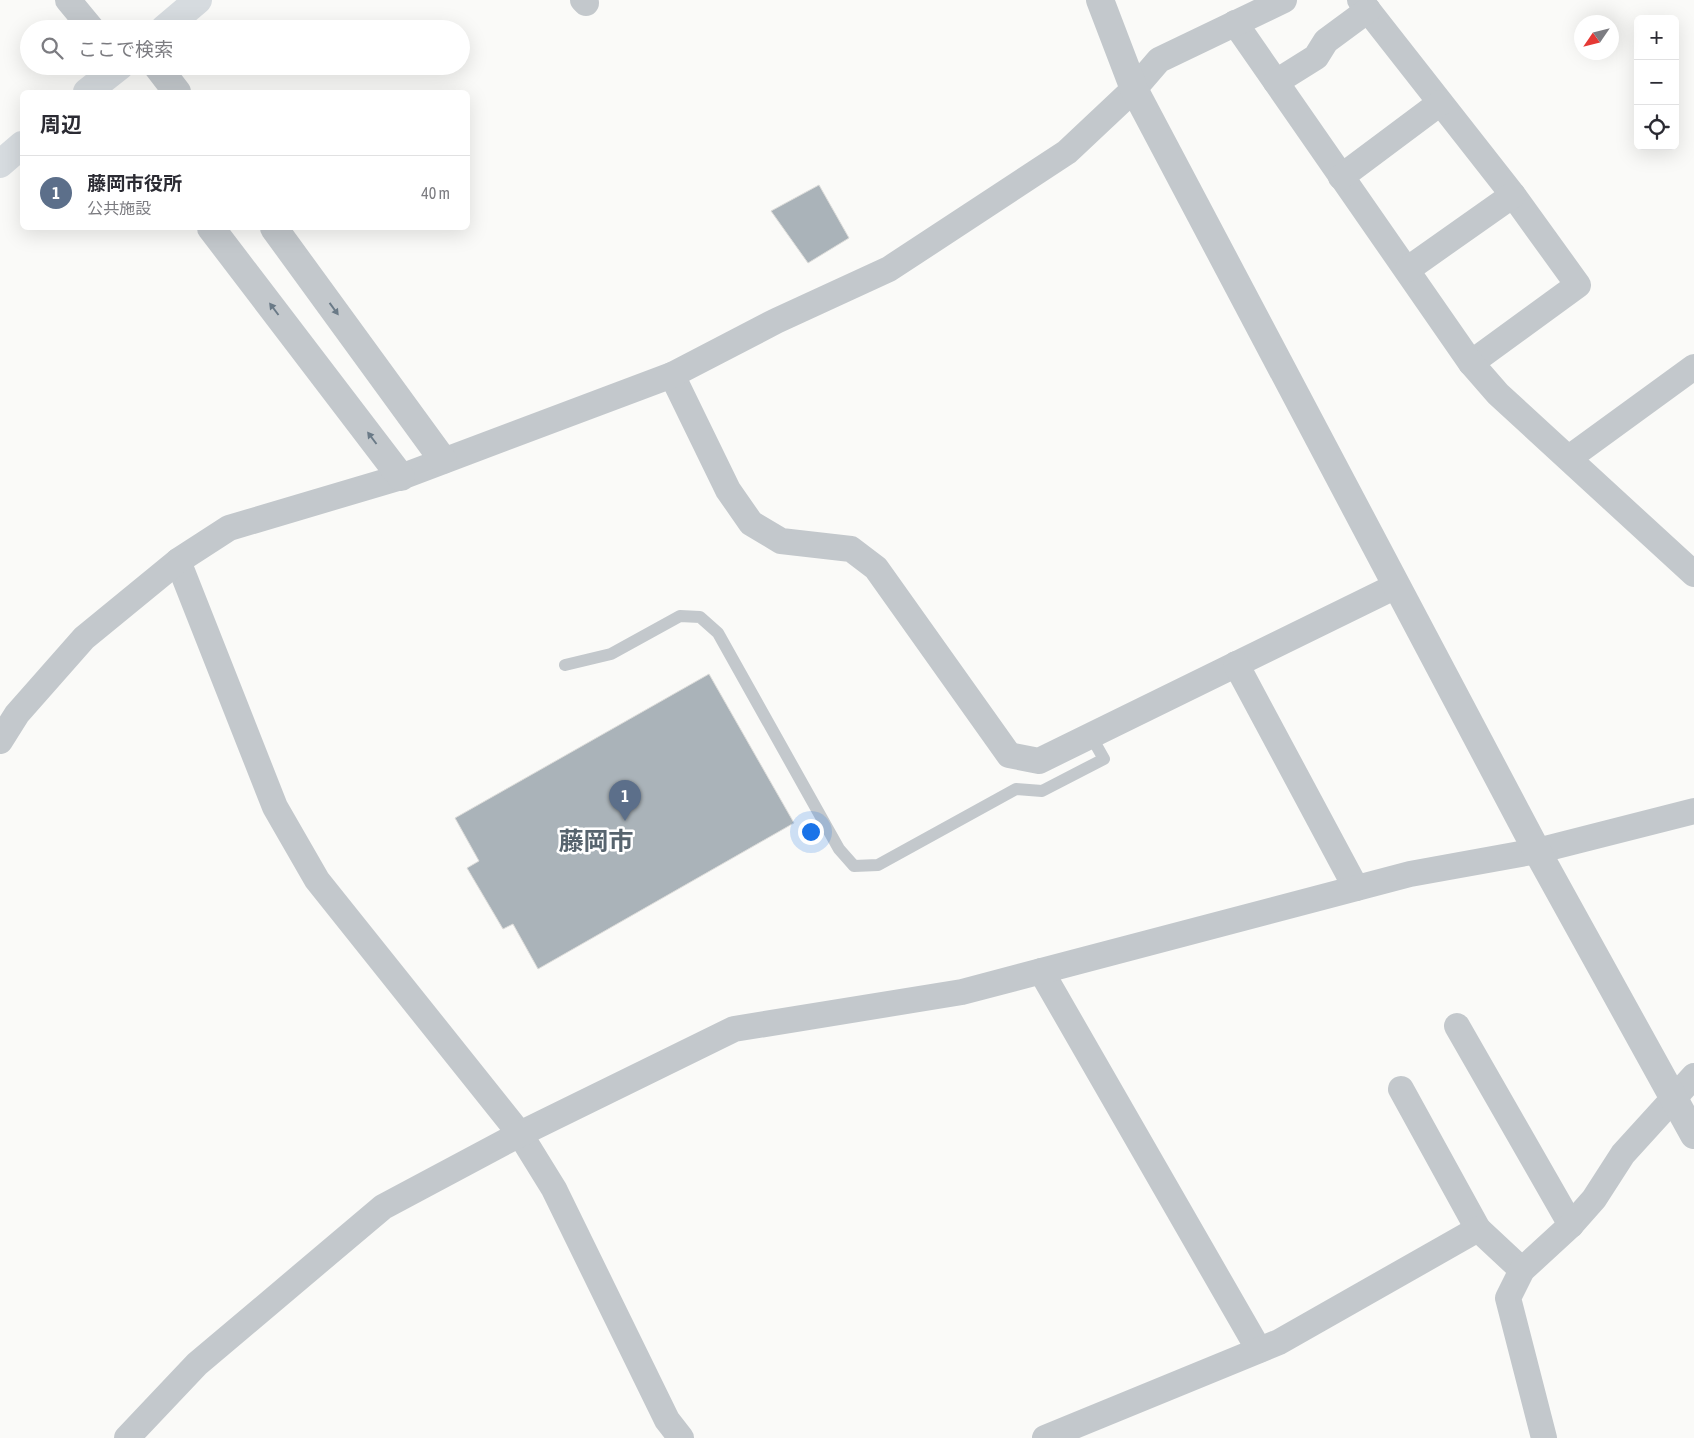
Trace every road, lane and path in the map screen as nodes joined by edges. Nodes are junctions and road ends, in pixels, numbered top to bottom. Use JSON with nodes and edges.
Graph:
{"nodes":[{"id":1,"x":68,"y":0,"type":"edge"},
{"id":2,"x":198,"y":0,"type":"edge"},
{"id":3,"x":1100,"y":0,"type":"edge"},
{"id":4,"x":1284,"y":0,"type":"edge"},
{"id":5,"x":1364,"y":5,"type":"edge"},
{"id":6,"x":85,"y":20,"type":"edge"},
{"id":7,"x":175,"y":20,"type":"edge"},
{"id":8,"x":1235,"y":23,"type":"junction"},
{"id":9,"x":164,"y":75,"type":"edge"},
{"id":10,"x":1276,"y":82,"type":"junction"},
{"id":11,"x":1134,"y":89,"type":"junction"},
{"id":12,"x":175,"y":90,"type":"edge"},
{"id":13,"x":1440,"y":103,"type":"junction"},
{"id":14,"x":20,"y":147,"type":"edge"},
{"id":15,"x":0,"y":164,"type":"edge"},
{"id":16,"x":1341,"y":177,"type":"junction"},
{"id":17,"x":1513,"y":195,"type":"junction"},
{"id":18,"x":214,"y":230,"type":"edge"},
{"id":19,"x":275,"y":230,"type":"edge"},
{"id":20,"x":1408,"y":269,"type":"junction"},
{"id":21,"x":1471,"y":362,"type":"junction"},
{"id":22,"x":1694,"y":367,"type":"edge"},
{"id":23,"x":672,"y":375,"type":"junction"},
{"id":24,"x":1569,"y":458,"type":"junction"},
{"id":25,"x":444,"y":460,"type":"junction"},
{"id":26,"x":401,"y":477,"type":"junction"},
{"id":27,"x":178,"y":561,"type":"junction"},
{"id":28,"x":1694,"y":574,"type":"edge"},
{"id":29,"x":1396,"y":586,"type":"junction"},
{"id":30,"x":565,"y":664,"type":"dead end"},
{"id":31,"x":1236,"y":664,"type":"junction"},
{"id":32,"x":1091,"y":736,"type":"junction"},
{"id":33,"x":0,"y":741,"type":"edge"},
{"id":34,"x":1694,"y":811,"type":"edge"},
{"id":35,"x":1537,"y":851,"type":"junction"},
{"id":36,"x":1356,"y":888,"type":"junction"},
{"id":37,"x":1041,"y":971,"type":"junction"},
{"id":38,"x":1457,"y":1026,"type":"dead end"},
{"id":39,"x":1694,"y":1076,"type":"edge"},
{"id":40,"x":1401,"y":1089,"type":"dead end"},
{"id":41,"x":1674,"y":1098,"type":"junction"},
{"id":42,"x":520,"y":1134,"type":"junction"},
{"id":43,"x":1694,"y":1134,"type":"edge"},
{"id":44,"x":1571,"y":1226,"type":"junction"},
{"id":45,"x":1478,"y":1229,"type":"junction"},
{"id":46,"x":1522,"y":1270,"type":"junction"},
{"id":47,"x":1259,"y":1350,"type":"junction"},
{"id":48,"x":127,"y":1438,"type":"edge"},
{"id":49,"x":681,"y":1438,"type":"edge"},
{"id":50,"x":1045,"y":1438,"type":"edge"},
{"id":51,"x":1544,"y":1438,"type":"edge"}],
"edges":[{"from":1,"to":6,"type":"street"},
{"from":2,"to":7,"type":"main road"},
{"from":3,"to":11,"type":"street"},
{"from":4,"to":8,"type":"street"},
{"from":5,"to":10,"type":"street"},
{"from":5,"to":13,"type":"street"},
{"from":8,"to":10,"type":"street"},
{"from":8,"to":11,"type":"street"},
{"from":9,"to":12,"type":"street"},
{"from":10,"to":16,"type":"street"},
{"from":11,"to":23,"type":"street"},
{"from":11,"to":29,"type":"street"},
{"from":13,"to":16,"type":"street"},
{"from":13,"to":17,"type":"street"},
{"from":14,"to":15,"type":"main road"},
{"from":16,"to":20,"type":"street"},
{"from":17,"to":20,"type":"street"},
{"from":17,"to":21,"type":"street"},
{"from":26,"to":18,"type":"street","one_way":true},
{"from":19,"to":25,"type":"street","one_way":true},
{"from":20,"to":21,"type":"street"},
{"from":21,"to":24,"type":"street"},
{"from":22,"to":24,"type":"street"},
{"from":23,"to":25,"type":"street"},
{"from":23,"to":32,"type":"street"},
{"from":24,"to":28,"type":"street"},
{"from":25,"to":26,"type":"street"},
{"from":26,"to":27,"type":"street"},
{"from":27,"to":33,"type":"street"},
{"from":27,"to":42,"type":"street"},
{"from":29,"to":31,"type":"street"},
{"from":29,"to":35,"type":"street"},
{"from":30,"to":32,"type":"lane"},
{"from":31,"to":32,"type":"street"},
{"from":31,"to":36,"type":"street"},
{"from":34,"to":35,"type":"street"},
{"from":35,"to":36,"type":"street"},
{"from":35,"to":41,"type":"street"},
{"from":36,"to":37,"type":"street"},
{"from":37,"to":42,"type":"street"},
{"from":37,"to":47,"type":"street"},
{"from":38,"to":44,"type":"street"},
{"from":39,"to":41,"type":"street"},
{"from":40,"to":45,"type":"street"},
{"from":41,"to":43,"type":"street"},
{"from":41,"to":44,"type":"street"},
{"from":42,"to":48,"type":"street"},
{"from":42,"to":49,"type":"street"},
{"from":44,"to":46,"type":"street"},
{"from":45,"to":46,"type":"street"},
{"from":45,"to":47,"type":"street"},
{"from":46,"to":51,"type":"street"},
{"from":47,"to":50,"type":"street"}]}
